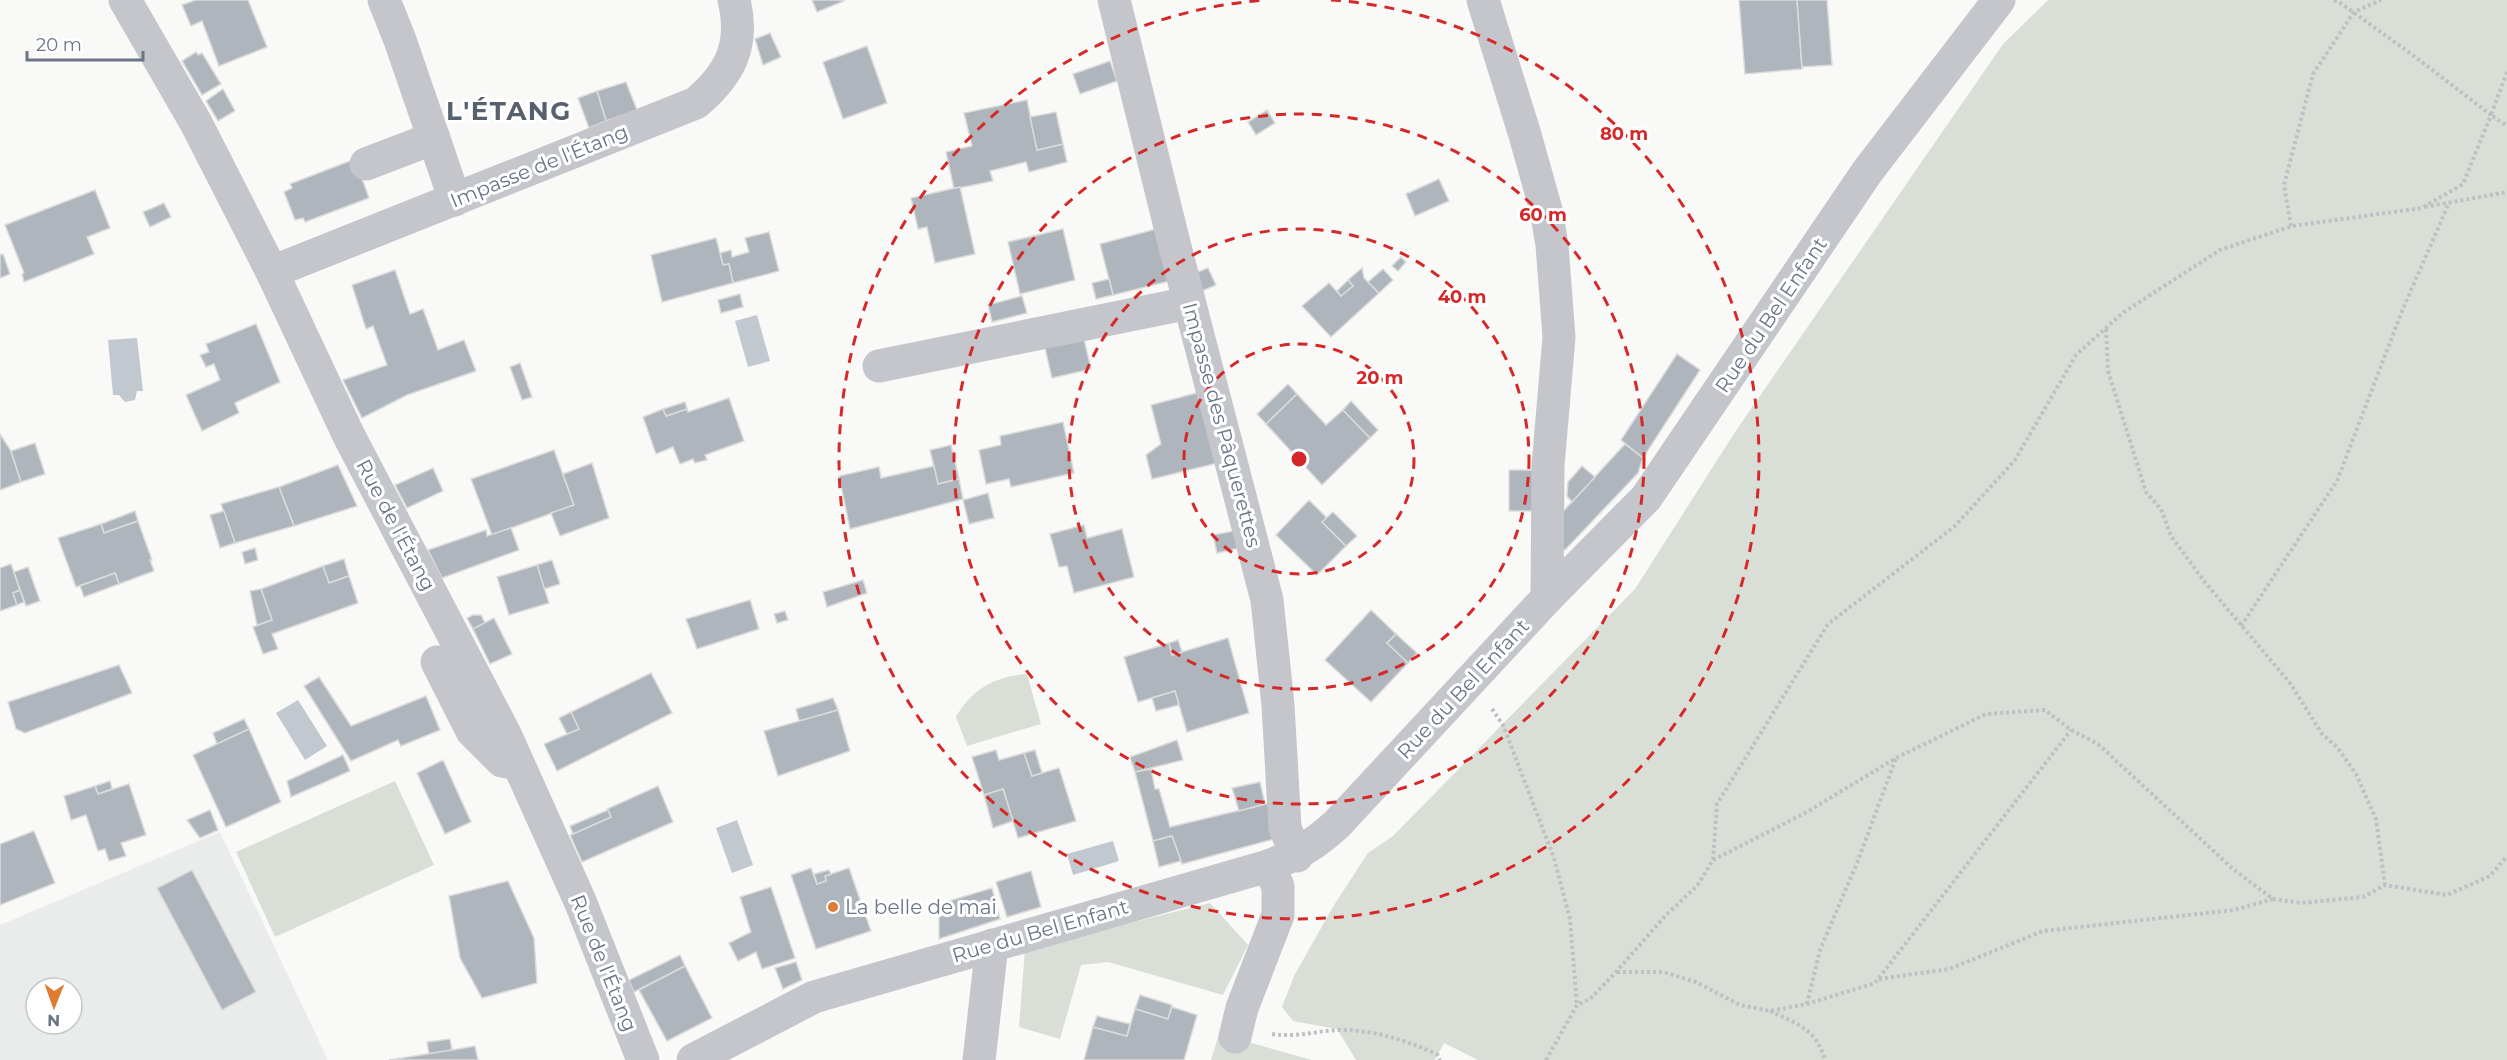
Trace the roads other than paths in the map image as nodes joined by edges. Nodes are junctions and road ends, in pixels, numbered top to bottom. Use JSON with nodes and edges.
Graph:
{"nodes":[{"id":1,"x":125,"y":0,"type":"edge"},
{"id":2,"x":384,"y":0,"type":"edge"},
{"id":3,"x":734,"y":0,"type":"edge"},
{"id":4,"x":1114,"y":0,"type":"edge"},
{"id":5,"x":1483,"y":0,"type":"edge"},
{"id":6,"x":1999,"y":0,"type":"edge"},
{"id":7,"x":434,"y":138,"type":"junction"},
{"id":8,"x":366,"y":164,"type":"dead end"},
{"id":9,"x":455,"y":200,"type":"junction"},
{"id":10,"x":272,"y":272,"type":"junction"},
{"id":11,"x":1190,"y":303,"type":"junction"},
{"id":12,"x":879,"y":366,"type":"dead end"},
{"id":13,"x":1547,"y":598,"type":"junction"},
{"id":14,"x":436,"y":662,"type":"dead end"},
{"id":15,"x":518,"y":764,"type":"junction"},
{"id":16,"x":1282,"y":861,"type":"junction"},
{"id":17,"x":992,"y":945,"type":"junction"},
{"id":18,"x":1235,"y":1037,"type":"dead end"},
{"id":19,"x":643,"y":1060,"type":"edge"},
{"id":20,"x":693,"y":1060,"type":"edge"},
{"id":21,"x":979,"y":1060,"type":"edge"}],
"edges":[{"from":1,"to":10,"type":"street","name":"Rue de l'Étang"},
{"from":2,"to":7,"type":"street"},
{"from":3,"to":9,"type":"street","name":"Impasse de l'Étang"},
{"from":4,"to":11,"type":"street","name":"Impasse des Pâquerettes"},
{"from":5,"to":13,"type":"street"},
{"from":6,"to":13,"type":"street","name":"Rue du Bel Enfant"},
{"from":7,"to":8,"type":"street"},
{"from":7,"to":9,"type":"street"},
{"from":9,"to":10,"type":"street","name":"Impasse de l'Étang"},
{"from":10,"to":15,"type":"street","name":"Rue de l'Étang"},
{"from":11,"to":12,"type":"street"},
{"from":11,"to":16,"type":"street","name":"Impasse des Pâquerettes"},
{"from":13,"to":16,"type":"street","name":"Rue du Bel Enfant"},
{"from":14,"to":15,"type":"street"},
{"from":15,"to":19,"type":"street","name":"Rue de l'Étang"},
{"from":16,"to":17,"type":"street","name":"Rue du Bel Enfant"},
{"from":16,"to":18,"type":"street","name":"Impasse des Pâquerettes"},
{"from":17,"to":20,"type":"street","name":"Rue du Bel Enfant"},
{"from":17,"to":21,"type":"street"}]}
